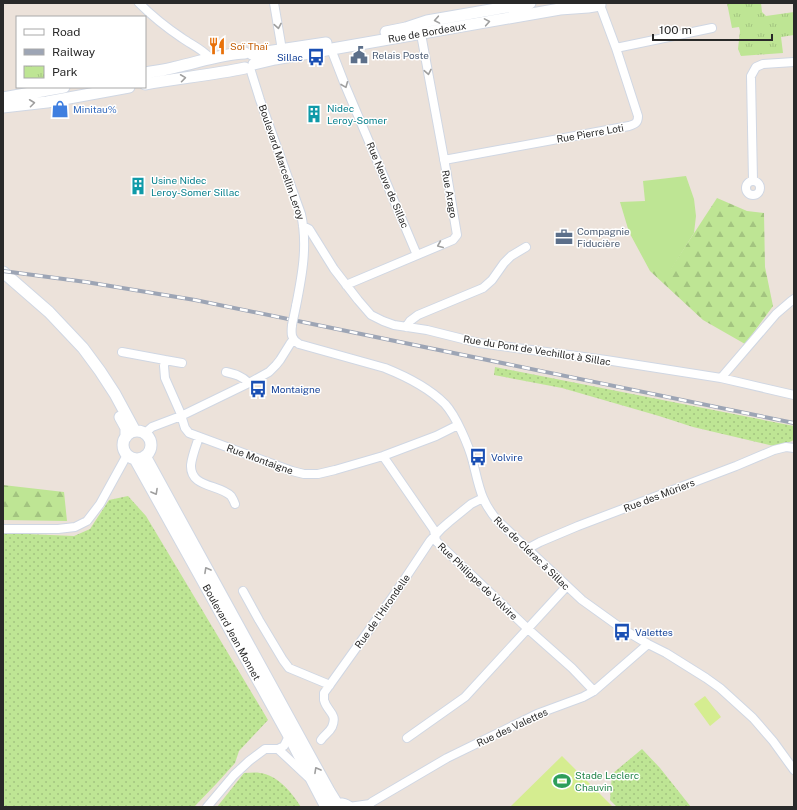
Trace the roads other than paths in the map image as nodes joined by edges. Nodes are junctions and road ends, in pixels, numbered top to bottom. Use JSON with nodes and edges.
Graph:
{"nodes":[{"id":1,"x":139,"y":3,"type":"edge"},
{"id":2,"x":274,"y":3,"type":"edge"},
{"id":3,"x":530,"y":3,"type":"edge"},
{"id":4,"x":600,"y":4,"type":"edge"},
{"id":5,"x":712,"y":28,"type":"dead end"},
{"id":6,"x":421,"y":34,"type":"junction"},
{"id":7,"x":616,"y":48,"type":"junction"},
{"id":8,"x":331,"y":49,"type":"junction"},
{"id":9,"x":282,"y":50,"type":"junction"},
{"id":10,"x":210,"y":58,"type":"junction"},
{"id":11,"x":249,"y":61,"type":"junction"},
{"id":12,"x":794,"y":62,"type":"edge"},
{"id":13,"x":146,"y":73,"type":"edge"},
{"id":14,"x":146,"y":84,"type":"edge"},
{"id":15,"x":58,"y":88,"type":"edge"},
{"id":16,"x":124,"y":88,"type":"edge"},
{"id":17,"x":3,"y":98,"type":"edge"},
{"id":18,"x":3,"y":107,"type":"edge"},
{"id":19,"x":444,"y":160,"type":"junction"},
{"id":20,"x":753,"y":181,"type":"dead end"},
{"id":21,"x":304,"y":226,"type":"junction"},
{"id":22,"x":526,"y":247,"type":"dead end"},
{"id":23,"x":417,"y":255,"type":"junction"},
{"id":24,"x":3,"y":272,"type":"edge"},
{"id":25,"x":3,"y":279,"type":"edge"},
{"id":26,"x":346,"y":285,"type":"junction"},
{"id":27,"x":21,"y":291,"type":"junction"},
{"id":28,"x":794,"y":299,"type":"edge"},
{"id":29,"x":406,"y":327,"type":"junction"},
{"id":30,"x":294,"y":340,"type":"junction"},
{"id":31,"x":122,"y":352,"type":"dead end"},
{"id":32,"x":165,"y":360,"type":"junction"},
{"id":33,"x":182,"y":363,"type":"dead end"},
{"id":34,"x":226,"y":372,"type":"dead end"},
{"id":35,"x":721,"y":378,"type":"junction"},
{"id":36,"x":249,"y":383,"type":"junction"},
{"id":37,"x":794,"y":395,"type":"edge"},
{"id":38,"x":181,"y":416,"type":"junction"},
{"id":39,"x":458,"y":425,"type":"junction"},
{"id":40,"x":135,"y":434,"type":"junction"},
{"id":41,"x":199,"y":437,"type":"junction"},
{"id":42,"x":794,"y":448,"type":"edge"},
{"id":43,"x":136,"y":456,"type":"junction"},
{"id":44,"x":383,"y":456,"type":"junction"},
{"id":45,"x":483,"y":498,"type":"junction"},
{"id":46,"x":235,"y":504,"type":"dead end"},
{"id":47,"x":3,"y":529,"type":"edge"},
{"id":48,"x":435,"y":535,"type":"junction"},
{"id":49,"x":527,"y":549,"type":"junction"},
{"id":50,"x":567,"y":586,"type":"junction"},
{"id":51,"x":243,"y":591,"type":"dead end"},
{"id":52,"x":528,"y":629,"type":"junction"},
{"id":53,"x":648,"y":644,"type":"junction"},
{"id":54,"x":330,"y":685,"type":"junction"},
{"id":55,"x":594,"y":691,"type":"junction"},
{"id":56,"x":289,"y":736,"type":"junction"},
{"id":57,"x":406,"y":738,"type":"dead end"},
{"id":58,"x":321,"y":740,"type":"dead end"},
{"id":59,"x":278,"y":749,"type":"junction"},
{"id":60,"x":794,"y":770,"type":"edge"},
{"id":61,"x":314,"y":782,"type":"junction"},
{"id":62,"x":333,"y":805,"type":"edge"},
{"id":63,"x":369,"y":806,"type":"edge"},
{"id":64,"x":207,"y":807,"type":"edge"},
{"id":65,"x":326,"y":807,"type":"edge"},
{"id":66,"x":349,"y":807,"type":"edge"}],
"edges":[{"from":1,"to":10,"type":"street"},
{"from":2,"to":9,"type":"street","one_way":true},
{"from":3,"to":9,"type":"main road","name":"Rue de Bordeaux","one_way":true},
{"from":6,"to":4,"type":"main road","name":"Rue de Bordeaux","one_way":true},
{"from":4,"to":7,"type":"street","name":"Rue Pierre Loti"},
{"from":5,"to":7,"type":"street"},
{"from":6,"to":8,"type":"main road","name":"Rue de Bordeaux"},
{"from":6,"to":19,"type":"street","name":"Rue Arago","one_way":true},
{"from":7,"to":19,"type":"street","name":"Rue Pierre Loti"},
{"from":8,"to":11,"type":"main road","name":"Rue de Bordeaux"},
{"from":8,"to":23,"type":"street","name":"Rue Neuve de Sillac","one_way":true},
{"from":9,"to":11,"type":"main road","name":"Rue de Bordeaux"},
{"from":10,"to":11,"type":"main road","name":"Rue de Bordeaux"},
{"from":10,"to":13,"type":"main road","name":"Rue de Bordeaux"},
{"from":14,"to":11,"type":"main road","name":"Rue de Bordeaux","one_way":true},
{"from":11,"to":21,"type":"street","name":"Boulevard Marcellin Leroy"},
{"from":12,"to":20,"type":"street"},
{"from":15,"to":17,"type":"main road"},
{"from":18,"to":16,"type":"main road","one_way":true},
{"from":19,"to":23,"type":"street","name":"Rue Arago","one_way":true},
{"from":21,"to":26,"type":"street","name":"Rue du Pont de Vechillot à Sillac"},
{"from":21,"to":30,"type":"street","name":"Boulevard Marcellin Leroy","bridge":true},
{"from":22,"to":29,"type":"street"},
{"from":23,"to":26,"type":"street","name":"Rue Arago"},
{"from":24,"to":27,"type":"main road"},
{"from":25,"to":27,"type":"main road"},
{"from":26,"to":29,"type":"street","name":"Rue du Pont de Vechillot à Sillac"},
{"from":27,"to":40,"type":"main road"},
{"from":28,"to":35,"type":"street"},
{"from":29,"to":35,"type":"street","name":"Rue du Pont de Vechillot à Sillac"},
{"from":30,"to":36,"type":"street"},
{"from":30,"to":39,"type":"street","name":"Rue de Clérac à Sillac"},
{"from":31,"to":32,"type":"street"},
{"from":32,"to":33,"type":"street"},
{"from":32,"to":38,"type":"street","name":"Rue Montaigne"},
{"from":34,"to":36,"type":"street"},
{"from":35,"to":37,"type":"street","name":"Rue du Pont de Vechillot à Sillac"},
{"from":36,"to":38,"type":"street"},
{"from":38,"to":40,"type":"street"},
{"from":38,"to":41,"type":"street","name":"Rue Montaigne"},
{"from":39,"to":44,"type":"street","name":"Rue Montaigne"},
{"from":39,"to":45,"type":"street","name":"Rue de Clérac à Sillac"},
{"from":40,"to":43,"type":"main road"},
{"from":40,"to":43,"type":"main road"},
{"from":41,"to":44,"type":"street","name":"Rue Montaigne"},
{"from":41,"to":46,"type":"street"},
{"from":42,"to":49,"type":"street","name":"Rue des Mûriers"},
{"from":43,"to":47,"type":"street"},
{"from":43,"to":56,"type":"main road","name":"Boulevard Jean Monnet","one_way":true},
{"from":62,"to":43,"type":"main road","one_way":true},
{"from":44,"to":48,"type":"street","name":"Rue Philippe de Volvire"},
{"from":45,"to":48,"type":"street","name":"Rue de l'Hirondelle"},
{"from":45,"to":49,"type":"street","name":"Rue de Clérac à Sillac"},
{"from":48,"to":52,"type":"street","name":"Rue Philippe de Volvire"},
{"from":48,"to":54,"type":"street","name":"Rue de l'Hirondelle"},
{"from":49,"to":50,"type":"street","name":"Rue de Clérac à Sillac"},
{"from":50,"to":52,"type":"street"},
{"from":50,"to":53,"type":"street","name":"Rue de Clérac à Sillac"},
{"from":51,"to":54,"type":"street"},
{"from":52,"to":55,"type":"street","name":"Rue Philippe de Volvire"},
{"from":52,"to":57,"type":"street"},
{"from":53,"to":55,"type":"street","name":"Rue des Valettes"},
{"from":53,"to":60,"type":"street","name":"Rue de Clérac à Sillac"},
{"from":54,"to":58,"type":"street","name":"Rue de l'Hirondelle"},
{"from":55,"to":63,"type":"street","name":"Rue des Valettes"},
{"from":56,"to":59,"type":"street"},
{"from":56,"to":61,"type":"main road","name":"Boulevard Jean Monnet"},
{"from":59,"to":61,"type":"street"},
{"from":59,"to":64,"type":"street"},
{"from":61,"to":65,"type":"main road","name":"Boulevard Jean Monnet"},
{"from":62,"to":66,"type":"main road"},
{"from":63,"to":66,"type":"street","name":"Rue des Valettes"}]}
